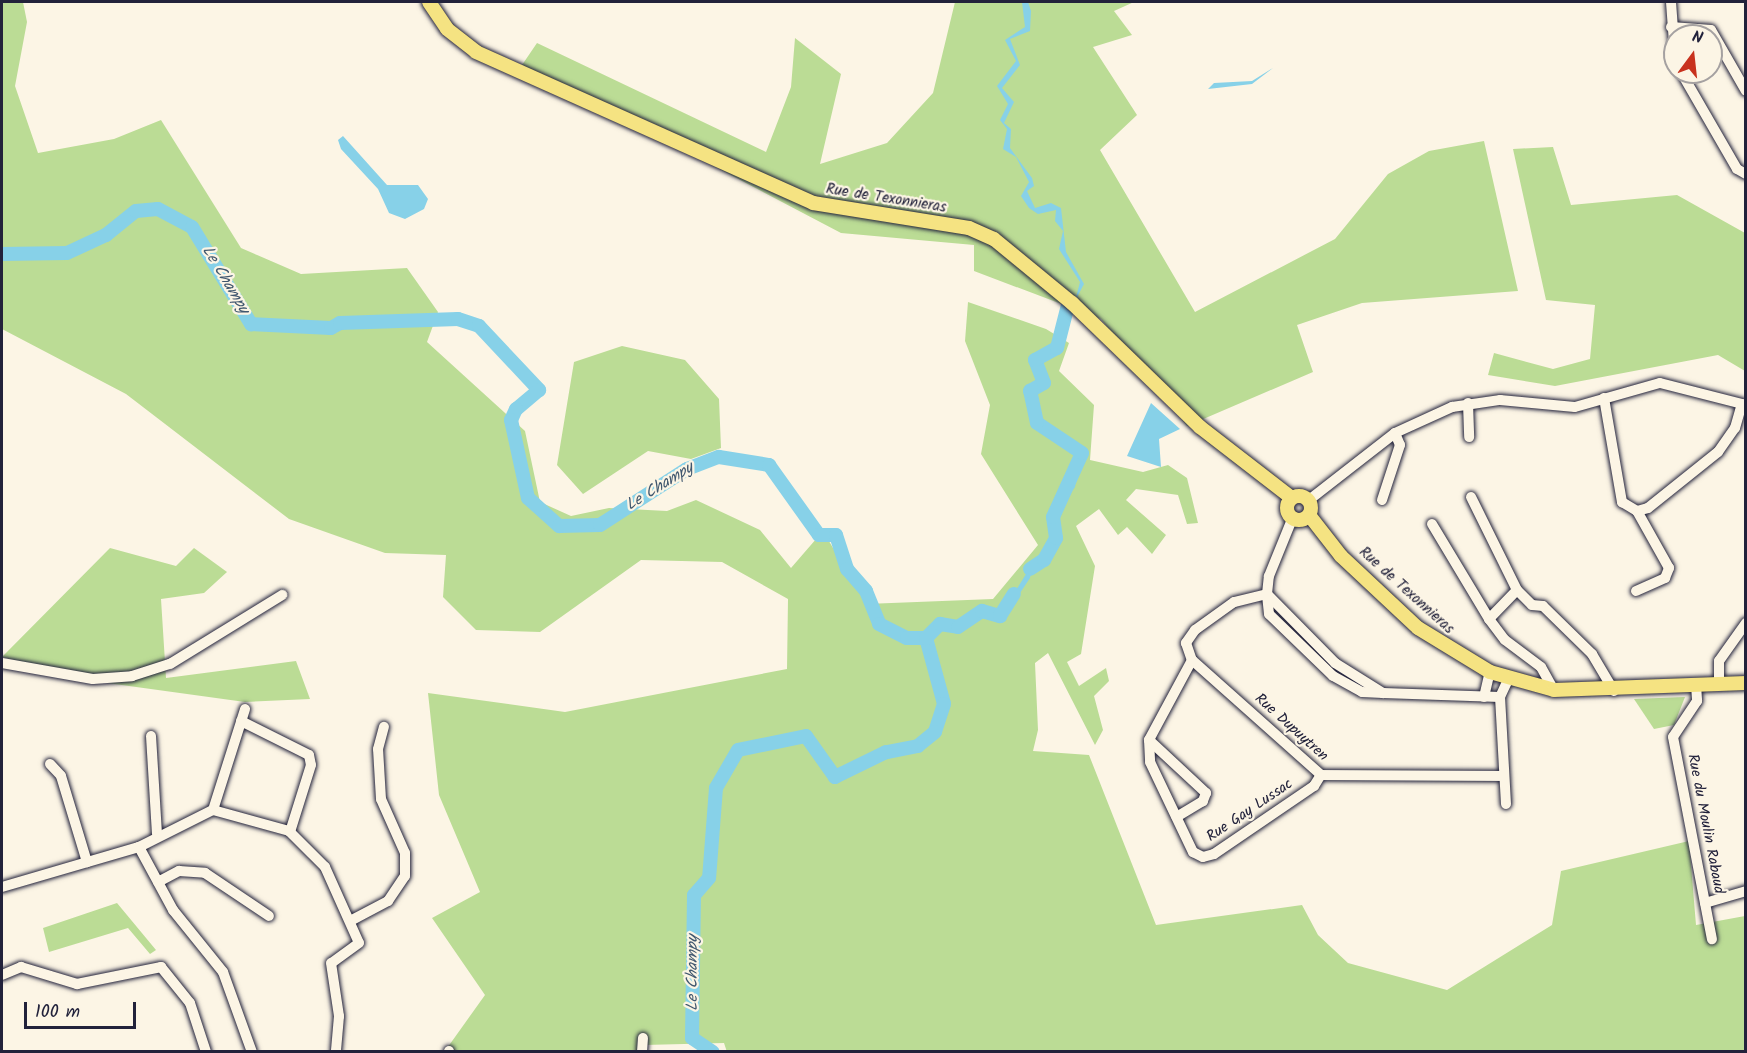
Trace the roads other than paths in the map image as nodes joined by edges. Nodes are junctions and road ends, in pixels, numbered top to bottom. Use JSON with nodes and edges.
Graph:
{"nodes":[{"id":1,"x":429,"y":2,"type":"edge"},
{"id":2,"x":1671,"y":2,"type":"edge"},
{"id":3,"x":1671,"y":24,"type":"edge"},
{"id":4,"x":1723,"y":51,"type":"edge"},
{"id":5,"x":1688,"y":84,"type":"edge"},
{"id":6,"x":1746,"y":91,"type":"edge"},
{"id":7,"x":1746,"y":174,"type":"edge"},
{"id":8,"x":1604,"y":398,"type":"junction"},
{"id":9,"x":1468,"y":403,"type":"junction"},
{"id":10,"x":1744,"y":404,"type":"edge"},
{"id":11,"x":1395,"y":434,"type":"junction"},
{"id":12,"x":1469,"y":437,"type":"dead end"},
{"id":13,"x":1471,"y":497,"type":"dead end"},
{"id":14,"x":1292,"y":498,"type":"junction"},
{"id":15,"x":1309,"y":500,"type":"junction"},
{"id":16,"x":1382,"y":500,"type":"dead end"},
{"id":17,"x":1636,"y":511,"type":"junction"},
{"id":18,"x":1309,"y":515,"type":"junction"},
{"id":19,"x":1293,"y":517,"type":"junction"},
{"id":20,"x":1432,"y":524,"type":"dead end"},
{"id":21,"x":1517,"y":590,"type":"junction"},
{"id":22,"x":1636,"y":591,"type":"dead end"},
{"id":23,"x":1267,"y":594,"type":"junction"},
{"id":24,"x":282,"y":595,"type":"dead end"},
{"id":25,"x":1489,"y":619,"type":"junction"},
{"id":26,"x":1746,"y":623,"type":"edge"},
{"id":27,"x":1192,"y":660,"type":"junction"},
{"id":28,"x":2,"y":663,"type":"edge"},
{"id":29,"x":1490,"y":672,"type":"junction"},
{"id":30,"x":1509,"y":678,"type":"junction"},
{"id":31,"x":1719,"y":683,"type":"junction"},
{"id":32,"x":1746,"y":683,"type":"edge"},
{"id":33,"x":1696,"y":685,"type":"junction"},
{"id":34,"x":1554,"y":690,"type":"junction"},
{"id":35,"x":1614,"y":691,"type":"junction"},
{"id":36,"x":1484,"y":697,"type":"junction"},
{"id":37,"x":1500,"y":697,"type":"junction"},
{"id":38,"x":245,"y":709,"type":"dead end"},
{"id":39,"x":241,"y":721,"type":"junction"},
{"id":40,"x":384,"y":728,"type":"dead end"},
{"id":41,"x":151,"y":736,"type":"dead end"},
{"id":42,"x":1149,"y":740,"type":"junction"},
{"id":43,"x":50,"y":764,"type":"dead end"},
{"id":44,"x":1321,"y":775,"type":"junction"},
{"id":45,"x":1504,"y":776,"type":"junction"},
{"id":46,"x":1506,"y":804,"type":"dead end"},
{"id":47,"x":213,"y":810,"type":"junction"},
{"id":48,"x":1176,"y":816,"type":"junction"},
{"id":49,"x":290,"y":832,"type":"junction"},
{"id":50,"x":157,"y":834,"type":"junction"},
{"id":51,"x":140,"y":847,"type":"junction"},
{"id":52,"x":87,"y":862,"type":"junction"},
{"id":53,"x":158,"y":882,"type":"junction"},
{"id":54,"x":2,"y":887,"type":"edge"},
{"id":55,"x":1746,"y":891,"type":"edge"},
{"id":56,"x":1705,"y":903,"type":"junction"},
{"id":57,"x":269,"y":916,"type":"dead end"},
{"id":58,"x":352,"y":920,"type":"junction"},
{"id":59,"x":1712,"y":939,"type":"dead end"},
{"id":60,"x":2,"y":975,"type":"edge"},
{"id":61,"x":644,"y":1038,"type":"dead end"},
{"id":62,"x":206,"y":1052,"type":"edge"},
{"id":63,"x":252,"y":1052,"type":"edge"},
{"id":64,"x":336,"y":1052,"type":"edge"},
{"id":65,"x":642,"y":1052,"type":"edge"}],
"edges":[{"from":1,"to":14,"type":"main road","name":"Rue de Texonnieras"},
{"from":2,"to":3,"type":"street"},
{"from":4,"to":6,"type":"street"},
{"from":5,"to":7,"type":"street"},
{"from":8,"to":9,"type":"street"},
{"from":8,"to":10,"type":"street"},
{"from":8,"to":17,"type":"street"},
{"from":9,"to":11,"type":"street"},
{"from":9,"to":12,"type":"street"},
{"from":10,"to":17,"type":"street"},
{"from":11,"to":15,"type":"street"},
{"from":11,"to":16,"type":"street"},
{"from":13,"to":21,"type":"street"},
{"from":14,"to":15,"type":"main road"},
{"from":14,"to":19,"type":"main road"},
{"from":15,"to":18,"type":"main road"},
{"from":17,"to":22,"type":"street"},
{"from":18,"to":19,"type":"main road"},
{"from":18,"to":29,"type":"main road","name":"Rue de Texonnieras"},
{"from":19,"to":23,"type":"street"},
{"from":20,"to":25,"type":"street"},
{"from":21,"to":25,"type":"street"},
{"from":21,"to":35,"type":"street"},
{"from":23,"to":27,"type":"street"},
{"from":23,"to":36,"type":"street"},
{"from":24,"to":28,"type":"street"},
{"from":25,"to":34,"type":"street"},
{"from":26,"to":31,"type":"street"},
{"from":27,"to":42,"type":"street"},
{"from":27,"to":44,"type":"street","name":"Rue Dupuytren"},
{"from":29,"to":30,"type":"main road","name":"Rue de Texonnieras"},
{"from":29,"to":36,"type":"street"},
{"from":30,"to":34,"type":"main road","name":"Rue de Texonnieras"},
{"from":30,"to":37,"type":"street"},
{"from":31,"to":32,"type":"main road","name":"Rue de Texonnieras"},
{"from":31,"to":33,"type":"main road","name":"Rue de Texonnieras"},
{"from":33,"to":35,"type":"main road","name":"Rue de Texonnieras"},
{"from":33,"to":56,"type":"street","name":"Rue du Moulin Rabaud"},
{"from":34,"to":35,"type":"main road","name":"Rue de Texonnieras"},
{"from":36,"to":37,"type":"street"},
{"from":37,"to":45,"type":"street"},
{"from":38,"to":39,"type":"street"},
{"from":39,"to":47,"type":"street"},
{"from":39,"to":49,"type":"street"},
{"from":40,"to":58,"type":"street"},
{"from":41,"to":50,"type":"street"},
{"from":42,"to":48,"type":"street","name":"Rue Gay Lussac"},
{"from":42,"to":48,"type":"street"},
{"from":43,"to":52,"type":"street"},
{"from":44,"to":45,"type":"street","name":"Rue Dupuytren"},
{"from":44,"to":48,"type":"street","name":"Rue Gay Lussac"},
{"from":45,"to":46,"type":"street"},
{"from":47,"to":49,"type":"street"},
{"from":47,"to":50,"type":"street"},
{"from":49,"to":58,"type":"street"},
{"from":50,"to":51,"type":"street"},
{"from":51,"to":52,"type":"street"},
{"from":51,"to":53,"type":"street"},
{"from":52,"to":54,"type":"street"},
{"from":53,"to":57,"type":"street"},
{"from":53,"to":63,"type":"street"},
{"from":55,"to":56,"type":"street"},
{"from":56,"to":59,"type":"street","name":"Rue du Moulin Rabaud"},
{"from":58,"to":64,"type":"street"},
{"from":60,"to":62,"type":"street"},
{"from":61,"to":65,"type":"street"}]}
